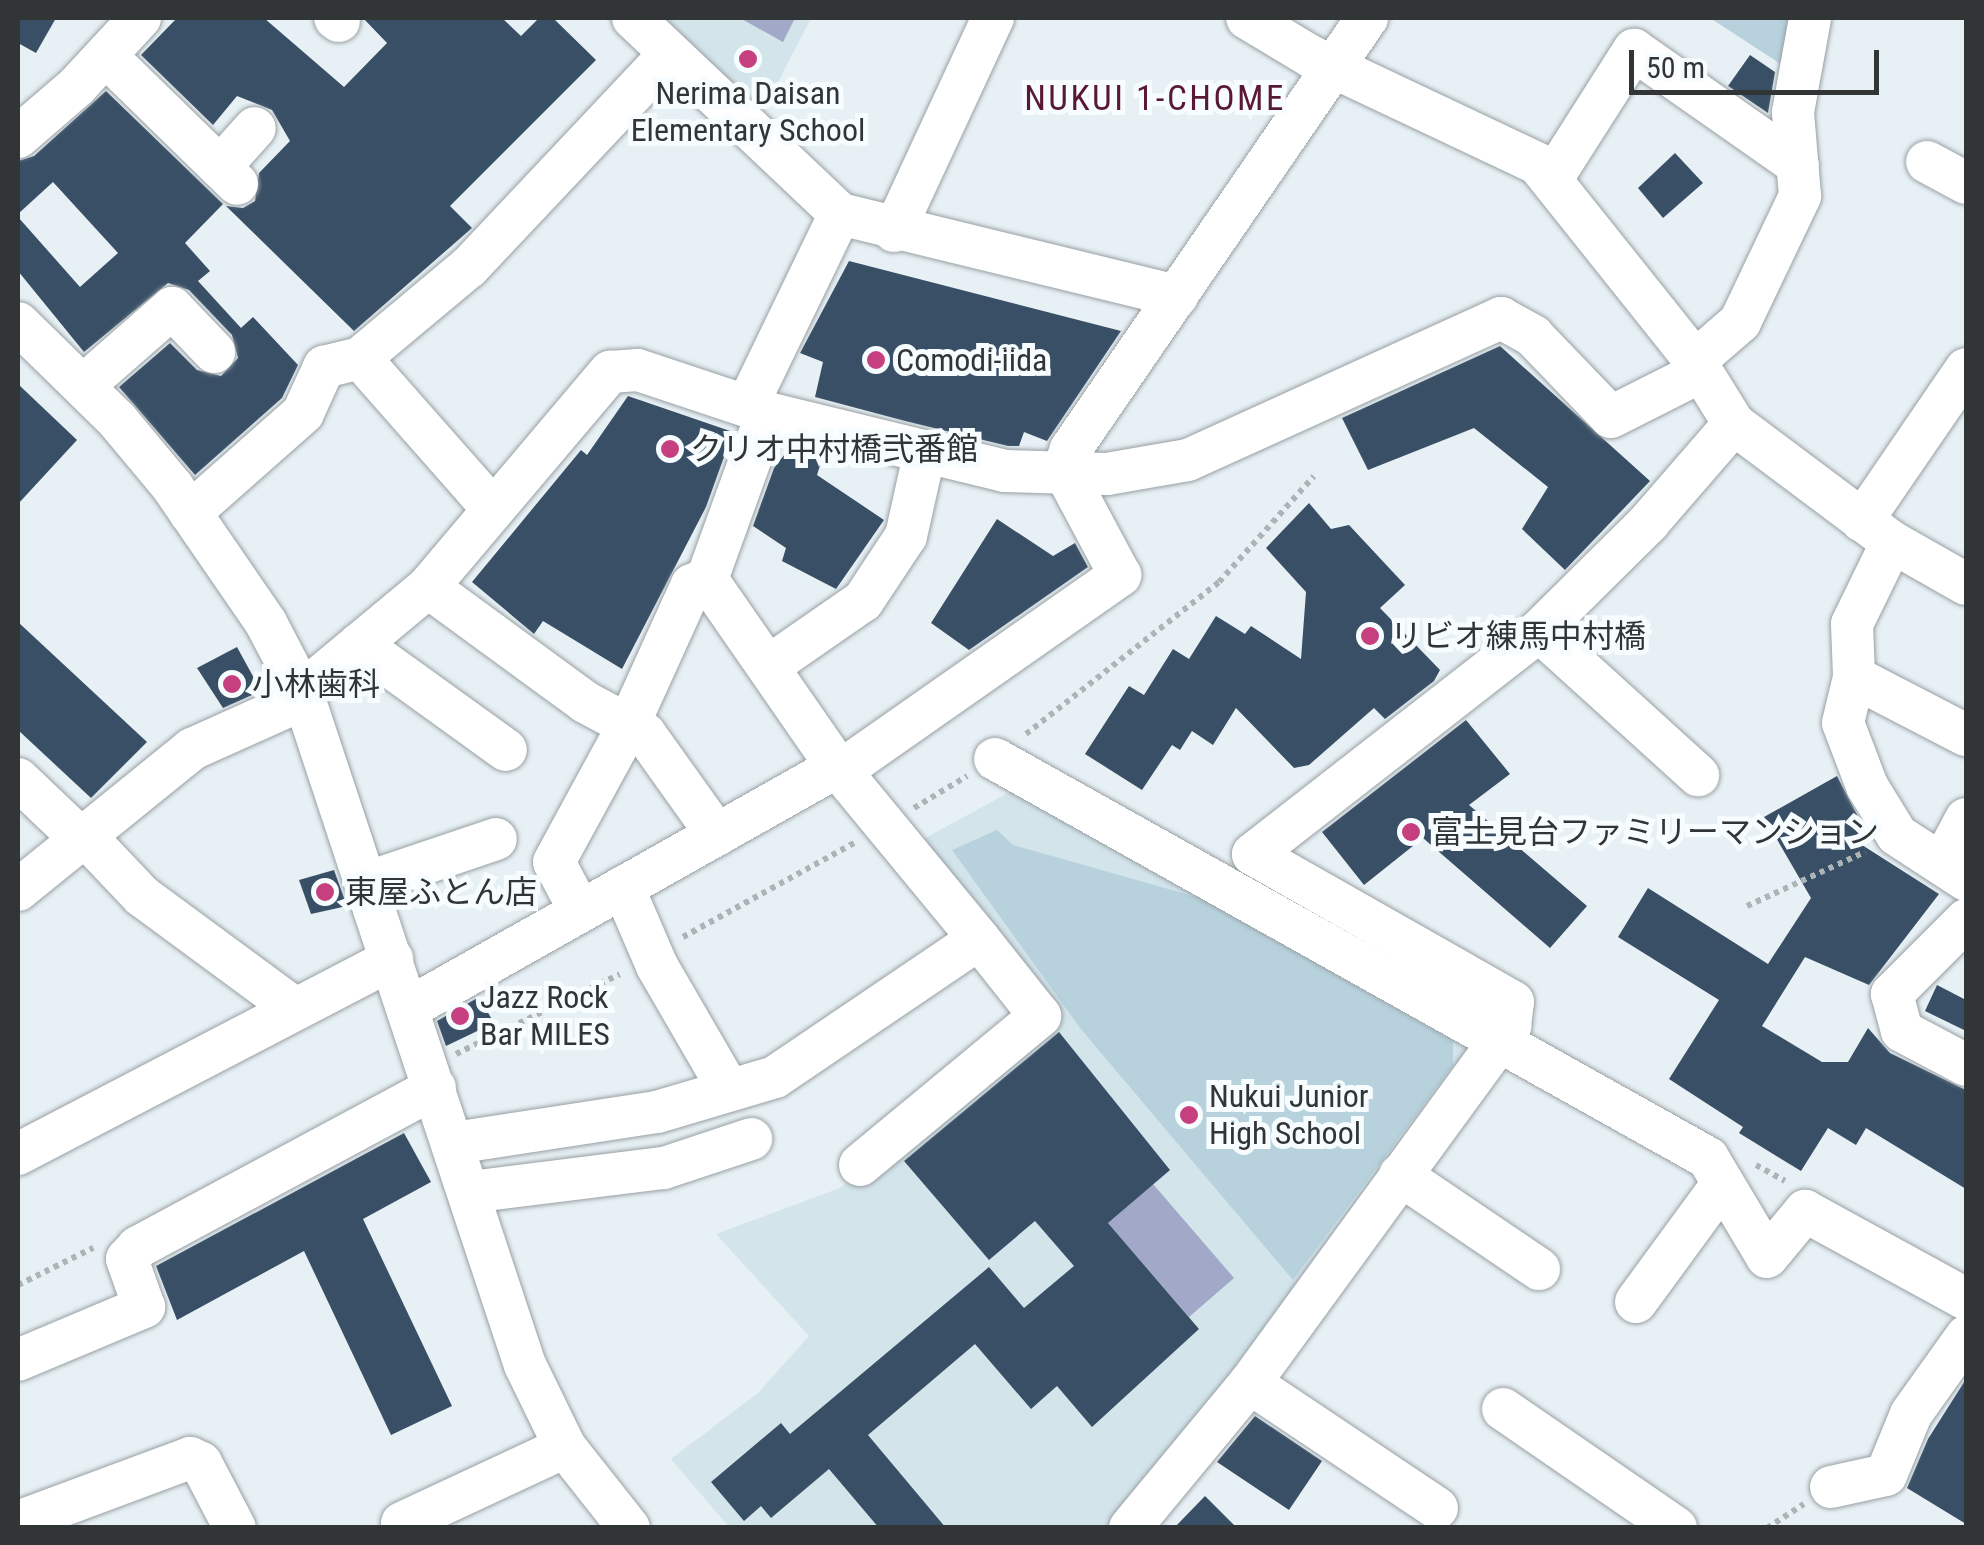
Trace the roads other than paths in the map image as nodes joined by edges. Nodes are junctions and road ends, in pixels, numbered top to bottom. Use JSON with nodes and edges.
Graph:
{"nodes":[{"id":1,"x":140,"y":18,"type":"edge"},
{"id":2,"x":633,"y":18,"type":"edge"},
{"id":3,"x":993,"y":18,"type":"edge"},
{"id":4,"x":1247,"y":18,"type":"edge"},
{"id":5,"x":1367,"y":18,"type":"edge"},
{"id":6,"x":1810,"y":18,"type":"edge"},
{"id":7,"x":670,"y":54,"type":"junction"},
{"id":8,"x":106,"y":56,"type":"junction"},
{"id":9,"x":1334,"y":68,"type":"junction"},
{"id":10,"x":255,"y":128,"type":"dead end"},
{"id":11,"x":18,"y":137,"type":"edge"},
{"id":12,"x":1926,"y":162,"type":"dead end"},
{"id":13,"x":1798,"y":164,"type":"junction"},
{"id":14,"x":1553,"y":177,"type":"junction"},
{"id":15,"x":1966,"y":182,"type":"edge"},
{"id":16,"x":840,"y":214,"type":"junction"},
{"id":17,"x":894,"y":231,"type":"junction"},
{"id":18,"x":1178,"y":296,"type":"junction"},
{"id":19,"x":18,"y":323,"type":"edge"},
{"id":20,"x":214,"y":352,"type":"dead end"},
{"id":21,"x":360,"y":358,"type":"junction"},
{"id":22,"x":1696,"y":367,"type":"junction"},
{"id":23,"x":1966,"y":369,"type":"edge"},
{"id":24,"x":84,"y":385,"type":"junction"},
{"id":25,"x":757,"y":409,"type":"junction"},
{"id":26,"x":1734,"y":424,"type":"junction"},
{"id":27,"x":926,"y":451,"type":"junction"},
{"id":28,"x":1064,"y":470,"type":"junction"},
{"id":29,"x":493,"y":509,"type":"junction"},
{"id":30,"x":190,"y":512,"type":"junction"},
{"id":31,"x":1877,"y":532,"type":"junction"},
{"id":32,"x":707,"y":579,"type":"junction"},
{"id":33,"x":1966,"y":584,"type":"edge"},
{"id":34,"x":428,"y":587,"type":"junction"},
{"id":35,"x":1539,"y":631,"type":"junction"},
{"id":36,"x":359,"y":644,"type":"junction"},
{"id":37,"x":769,"y":666,"type":"junction"},
{"id":38,"x":1854,"y":677,"type":"junction"},
{"id":39,"x":303,"y":696,"type":"junction"},
{"id":40,"x":628,"y":728,"type":"junction"},
{"id":41,"x":1966,"y":735,"type":"edge"},
{"id":42,"x":506,"y":750,"type":"dead end"},
{"id":43,"x":995,"y":759,"type":"road end"},
{"id":44,"x":840,"y":768,"type":"junction"},
{"id":45,"x":1698,"y":775,"type":"dead end"},
{"id":46,"x":18,"y":778,"type":"edge"},
{"id":47,"x":1966,"y":818,"type":"edge"},
{"id":48,"x":716,"y":834,"type":"junction"},
{"id":49,"x":83,"y":837,"type":"junction"},
{"id":50,"x":496,"y":839,"type":"dead end"},
{"id":51,"x":1954,"y":872,"type":"edge"},
{"id":52,"x":366,"y":882,"type":"junction"},
{"id":53,"x":623,"y":886,"type":"junction"},
{"id":54,"x":18,"y":890,"type":"edge"},
{"id":55,"x":580,"y":911,"type":"junction"},
{"id":56,"x":1966,"y":920,"type":"edge"},
{"id":57,"x":979,"y":939,"type":"junction"},
{"id":58,"x":392,"y":959,"type":"junction"},
{"id":59,"x":409,"y":1008,"type":"junction"},
{"id":60,"x":295,"y":1009,"type":"junction"},
{"id":61,"x":1502,"y":1040,"type":"junction"},
{"id":62,"x":1966,"y":1065,"type":"edge"},
{"id":63,"x":432,"y":1078,"type":"junction"},
{"id":64,"x":729,"y":1090,"type":"junction"},
{"id":65,"x":751,"y":1138,"type":"dead end"},
{"id":66,"x":454,"y":1143,"type":"junction"},
{"id":67,"x":18,"y":1154,"type":"edge"},
{"id":68,"x":860,"y":1165,"type":"dead end"},
{"id":69,"x":1400,"y":1175,"type":"junction"},
{"id":70,"x":1723,"y":1183,"type":"junction"},
{"id":71,"x":470,"y":1192,"type":"junction"},
{"id":72,"x":1539,"y":1269,"type":"dead end"},
{"id":73,"x":1966,"y":1299,"type":"edge"},
{"id":74,"x":1636,"y":1302,"type":"dead end"},
{"id":75,"x":1966,"y":1337,"type":"edge"},
{"id":76,"x":18,"y":1360,"type":"edge"},
{"id":77,"x":1250,"y":1382,"type":"junction"},
{"id":78,"x":1503,"y":1409,"type":"dead end"},
{"id":79,"x":565,"y":1447,"type":"junction"},
{"id":80,"x":1831,"y":1487,"type":"dead end"},
{"id":81,"x":1438,"y":1508,"type":"dead end"},
{"id":82,"x":18,"y":1522,"type":"edge"},
{"id":83,"x":402,"y":1523,"type":"dead end"},
{"id":84,"x":235,"y":1528,"type":"edge"},
{"id":85,"x":629,"y":1528,"type":"edge"},
{"id":86,"x":1130,"y":1528,"type":"edge"},
{"id":87,"x":1676,"y":1528,"type":"edge"}],
"edges":[{"from":1,"to":8,"type":"street"},
{"from":2,"to":7,"type":"street"},
{"from":3,"to":17,"type":"street"},
{"from":4,"to":9,"type":"street"},
{"from":5,"to":9,"type":"street"},
{"from":6,"to":13,"type":"street"},
{"from":7,"to":16,"type":"street"},
{"from":7,"to":21,"type":"street"},
{"from":8,"to":10,"type":"street"},
{"from":8,"to":11,"type":"street"},
{"from":9,"to":14,"type":"street"},
{"from":9,"to":18,"type":"street"},
{"from":12,"to":15,"type":"street"},
{"from":13,"to":14,"type":"street"},
{"from":13,"to":22,"type":"street"},
{"from":14,"to":22,"type":"street"},
{"from":16,"to":17,"type":"street"},
{"from":16,"to":25,"type":"street"},
{"from":17,"to":18,"type":"street"},
{"from":18,"to":28,"type":"street"},
{"from":19,"to":24,"type":"street"},
{"from":20,"to":24,"type":"street"},
{"from":21,"to":29,"type":"street"},
{"from":21,"to":30,"type":"street"},
{"from":22,"to":26,"type":"street"},
{"from":22,"to":28,"type":"street"},
{"from":23,"to":31,"type":"street"},
{"from":24,"to":30,"type":"street"},
{"from":25,"to":27,"type":"street"},
{"from":25,"to":29,"type":"street"},
{"from":25,"to":32,"type":"street"},
{"from":26,"to":31,"type":"street"},
{"from":26,"to":35,"type":"street"},
{"from":27,"to":28,"type":"street"},
{"from":27,"to":37,"type":"street"},
{"from":28,"to":44,"type":"street"},
{"from":29,"to":34,"type":"street"},
{"from":30,"to":39,"type":"street"},
{"from":31,"to":33,"type":"street"},
{"from":31,"to":38,"type":"street"},
{"from":32,"to":37,"type":"street"},
{"from":32,"to":40,"type":"street"},
{"from":34,"to":36,"type":"street"},
{"from":34,"to":40,"type":"street"},
{"from":35,"to":45,"type":"street"},
{"from":35,"to":61,"type":"street"},
{"from":36,"to":39,"type":"street"},
{"from":36,"to":42,"type":"street"},
{"from":37,"to":44,"type":"street"},
{"from":38,"to":41,"type":"street"},
{"from":38,"to":51,"type":"street"},
{"from":39,"to":49,"type":"street"},
{"from":39,"to":52,"type":"street"},
{"from":40,"to":48,"type":"street"},
{"from":40,"to":55,"type":"street"},
{"from":43,"to":61,"type":"street"},
{"from":44,"to":48,"type":"street"},
{"from":44,"to":57,"type":"street"},
{"from":46,"to":49,"type":"street"},
{"from":47,"to":51,"type":"street"},
{"from":48,"to":53,"type":"street"},
{"from":49,"to":54,"type":"street"},
{"from":49,"to":60,"type":"street"},
{"from":50,"to":52,"type":"street"},
{"from":52,"to":58,"type":"street"},
{"from":53,"to":55,"type":"street"},
{"from":53,"to":64,"type":"street"},
{"from":55,"to":59,"type":"street"},
{"from":56,"to":62,"type":"street"},
{"from":57,"to":64,"type":"street"},
{"from":57,"to":68,"type":"street"},
{"from":58,"to":59,"type":"street"},
{"from":58,"to":60,"type":"street"},
{"from":59,"to":63,"type":"street"},
{"from":60,"to":67,"type":"street"},
{"from":61,"to":69,"type":"street"},
{"from":61,"to":70,"type":"street"},
{"from":63,"to":66,"type":"street"},
{"from":63,"to":76,"type":"street"},
{"from":64,"to":66,"type":"street"},
{"from":65,"to":71,"type":"street"},
{"from":66,"to":71,"type":"street"},
{"from":69,"to":72,"type":"street"},
{"from":69,"to":77,"type":"street"},
{"from":70,"to":73,"type":"street"},
{"from":70,"to":74,"type":"street"},
{"from":71,"to":79,"type":"street"},
{"from":75,"to":80,"type":"street"},
{"from":77,"to":81,"type":"street"},
{"from":77,"to":86,"type":"street"},
{"from":78,"to":87,"type":"street"},
{"from":79,"to":83,"type":"street"},
{"from":79,"to":85,"type":"street"},
{"from":82,"to":84,"type":"street"}]}
